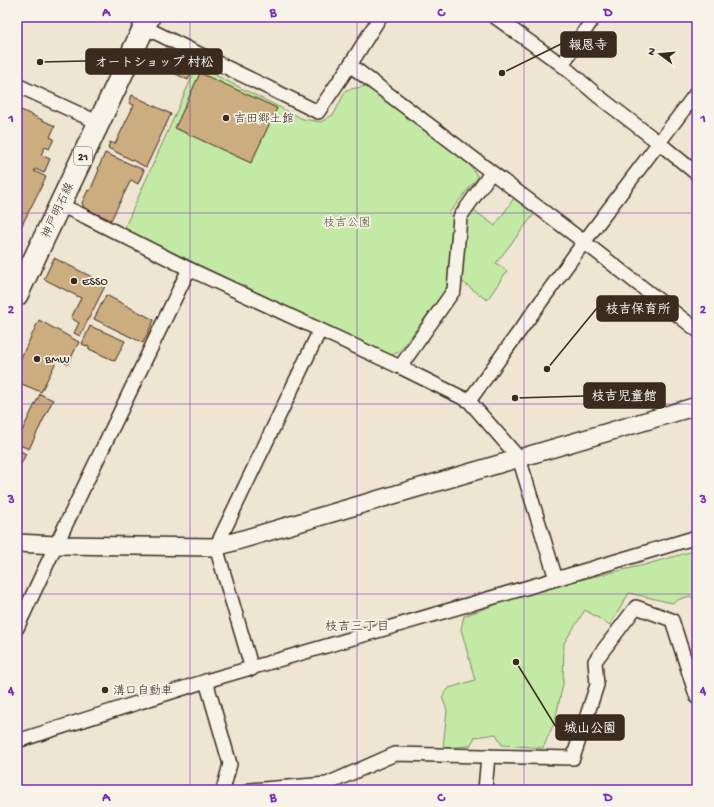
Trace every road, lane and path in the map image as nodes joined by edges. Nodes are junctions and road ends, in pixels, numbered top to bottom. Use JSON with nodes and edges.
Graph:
{"nodes":[{"id":1,"x":380,"y":17,"type":"edge"},
{"id":2,"x":495,"y":17,"type":"edge"},
{"id":3,"x":594,"y":17,"type":"edge"},
{"id":4,"x":147,"y":22,"type":"edge"},
{"id":5,"x":350,"y":65,"type":"junction"},
{"id":6,"x":562,"y":65,"type":"junction"},
{"id":7,"x":17,"y":85,"type":"edge"},
{"id":8,"x":697,"y":92,"type":"edge"},
{"id":9,"x":99,"y":123,"type":"junction"},
{"id":10,"x":658,"y":142,"type":"junction"},
{"id":11,"x":491,"y":172,"type":"junction"},
{"id":12,"x":697,"y":174,"type":"edge"},
{"id":13,"x":60,"y":205,"type":"junction"},
{"id":14,"x":584,"y":242,"type":"junction"},
{"id":15,"x":189,"y":269,"type":"junction"},
{"id":16,"x":17,"y":295,"type":"edge"},
{"id":17,"x":320,"y":330,"type":"junction"},
{"id":18,"x":697,"y":330,"type":"edge"},
{"id":19,"x":400,"y":367,"type":"junction"},
{"id":20,"x":469,"y":400,"type":"junction"},
{"id":21,"x":697,"y":406,"type":"edge"},
{"id":22,"x":519,"y":458,"type":"junction"},
{"id":23,"x":697,"y":536,"type":"edge"},
{"id":24,"x":17,"y":543,"type":"edge"},
{"id":25,"x":56,"y":545,"type":"junction"},
{"id":26,"x":216,"y":547,"type":"junction"},
{"id":27,"x":556,"y":580,"type":"junction"},
{"id":28,"x":17,"y":628,"type":"edge"},
{"id":29,"x":252,"y":669,"type":"junction"},
{"id":30,"x":206,"y":681,"type":"junction"},
{"id":31,"x":697,"y":698,"type":"edge"},
{"id":32,"x":17,"y":741,"type":"edge"},
{"id":33,"x":488,"y":756,"type":"junction"},
{"id":34,"x":326,"y":787,"type":"edge"},
{"id":35,"x":223,"y":790,"type":"edge"},
{"id":36,"x":250,"y":790,"type":"edge"},
{"id":37,"x":485,"y":790,"type":"edge"}],
"edges":[{"from":1,"to":5,"type":"street"},
{"from":2,"to":6,"type":"street"},
{"from":3,"to":6,"type":"street"},
{"from":4,"to":5,"type":"street"},
{"from":4,"to":9,"type":"main road","name":"神戸明石線","number":"21"},
{"from":5,"to":11,"type":"street"},
{"from":6,"to":10,"type":"street"},
{"from":7,"to":9,"type":"street"},
{"from":8,"to":10,"type":"street"},
{"from":9,"to":13,"type":"main road","name":"神戸明石線","number":"21"},
{"from":10,"to":12,"type":"street"},
{"from":10,"to":14,"type":"street"},
{"from":11,"to":14,"type":"street"},
{"from":11,"to":19,"type":"street"},
{"from":13,"to":15,"type":"street"},
{"from":13,"to":16,"type":"main road","name":"神戸明石線","number":"21"},
{"from":14,"to":18,"type":"street"},
{"from":14,"to":20,"type":"street"},
{"from":15,"to":17,"type":"street"},
{"from":15,"to":25,"type":"street"},
{"from":17,"to":19,"type":"street"},
{"from":17,"to":26,"type":"street"},
{"from":19,"to":20,"type":"street"},
{"from":20,"to":22,"type":"street"},
{"from":21,"to":22,"type":"street"},
{"from":22,"to":26,"type":"street"},
{"from":22,"to":27,"type":"street"},
{"from":23,"to":27,"type":"street"},
{"from":24,"to":25,"type":"street"},
{"from":25,"to":26,"type":"street"},
{"from":25,"to":28,"type":"street"},
{"from":26,"to":29,"type":"street"},
{"from":27,"to":29,"type":"street"},
{"from":29,"to":30,"type":"street"},
{"from":30,"to":32,"type":"street"},
{"from":30,"to":35,"type":"street"},
{"from":31,"to":33,"type":"street"},
{"from":33,"to":34,"type":"street"},
{"from":33,"to":37,"type":"street"},
{"from":34,"to":36,"type":"street"}]}
